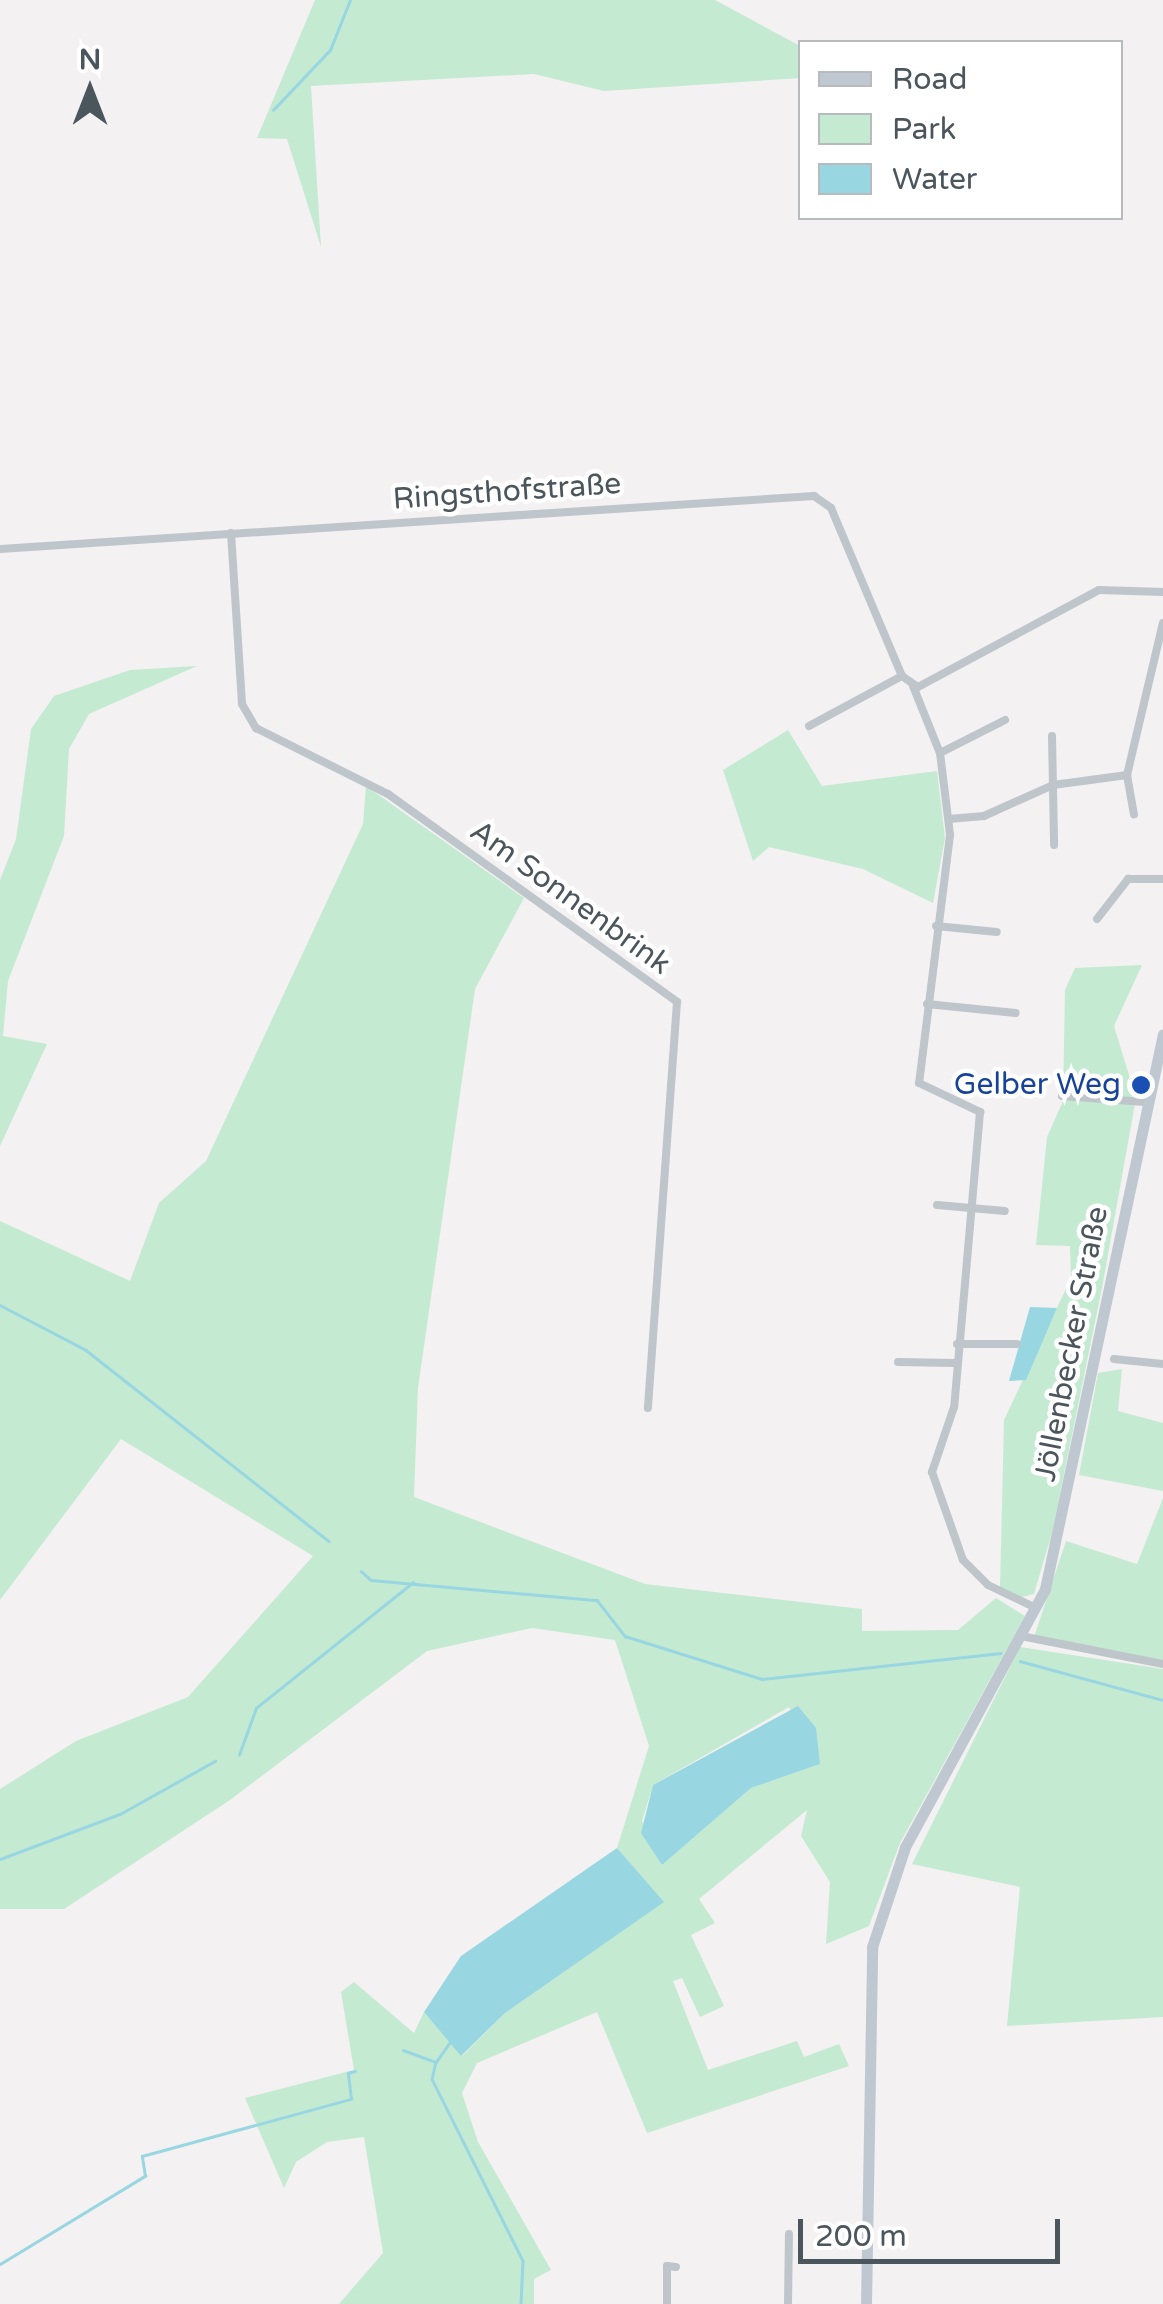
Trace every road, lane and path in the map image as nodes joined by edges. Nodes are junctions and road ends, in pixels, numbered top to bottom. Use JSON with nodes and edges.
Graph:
{"nodes":[{"id":1,"x":231,"y":533,"type":"junction"},
{"id":2,"x":0,"y":549,"type":"edge"},
{"id":3,"x":1163,"y":592,"type":"edge"},
{"id":4,"x":1163,"y":624,"type":"edge"},
{"id":5,"x":902,"y":676,"type":"junction"},
{"id":6,"x":912,"y":686,"type":"junction"},
{"id":7,"x":1005,"y":720,"type":"dead end"},
{"id":8,"x":809,"y":726,"type":"dead end"},
{"id":9,"x":1052,"y":736,"type":"dead end"},
{"id":10,"x":940,"y":754,"type":"junction"},
{"id":11,"x":1128,"y":775,"type":"junction"},
{"id":12,"x":1052,"y":784,"type":"junction"},
{"id":13,"x":1134,"y":814,"type":"dead end"},
{"id":14,"x":950,"y":820,"type":"junction"},
{"id":15,"x":1054,"y":845,"type":"dead end"},
{"id":16,"x":1163,"y":880,"type":"edge"},
{"id":17,"x":1097,"y":919,"type":"dead end"},
{"id":18,"x":936,"y":926,"type":"junction"},
{"id":19,"x":998,"y":932,"type":"dead end"},
{"id":20,"x":928,"y":1004,"type":"junction"},
{"id":21,"x":1016,"y":1014,"type":"dead end"},
{"id":22,"x":1163,"y":1034,"type":"edge"},
{"id":23,"x":1163,"y":1093,"type":"edge"},
{"id":24,"x":1062,"y":1096,"type":"dead end"},
{"id":25,"x":1146,"y":1096,"type":"junction"},
{"id":26,"x":937,"y":1206,"type":"dead end"},
{"id":27,"x":971,"y":1208,"type":"junction"},
{"id":28,"x":1006,"y":1211,"type":"dead end"},
{"id":29,"x":957,"y":1344,"type":"junction"},
{"id":30,"x":1016,"y":1344,"type":"dead end"},
{"id":31,"x":1114,"y":1359,"type":"dead end"},
{"id":32,"x":898,"y":1362,"type":"dead end"},
{"id":33,"x":955,"y":1363,"type":"junction"},
{"id":34,"x":1163,"y":1364,"type":"edge"},
{"id":35,"x":648,"y":1408,"type":"dead end"},
{"id":36,"x":1036,"y":1608,"type":"junction"},
{"id":37,"x":1021,"y":1636,"type":"junction"},
{"id":38,"x":1163,"y":1664,"type":"edge"},
{"id":39,"x":789,"y":2234,"type":"dead end"},
{"id":40,"x":676,"y":2266,"type":"dead end"},
{"id":41,"x":667,"y":2304,"type":"edge"},
{"id":42,"x":788,"y":2304,"type":"edge"},
{"id":43,"x":866,"y":2304,"type":"edge"}],
"edges":[{"from":1,"to":2,"type":"street","name":"Ringsthofstraße"},
{"from":1,"to":5,"type":"street","name":"Ringsthofstraße"},
{"from":1,"to":35,"type":"street","name":"Am Sonnenbrink"},
{"from":3,"to":6,"type":"street"},
{"from":4,"to":11,"type":"street"},
{"from":5,"to":6,"type":"street","name":"Ringsthofstraße"},
{"from":5,"to":8,"type":"street"},
{"from":6,"to":10,"type":"street"},
{"from":7,"to":10,"type":"street"},
{"from":9,"to":12,"type":"street"},
{"from":10,"to":14,"type":"street"},
{"from":11,"to":12,"type":"street"},
{"from":11,"to":13,"type":"street"},
{"from":12,"to":14,"type":"street"},
{"from":12,"to":15,"type":"street"},
{"from":14,"to":18,"type":"street"},
{"from":16,"to":17,"type":"street"},
{"from":18,"to":19,"type":"street"},
{"from":18,"to":20,"type":"street"},
{"from":20,"to":21,"type":"street"},
{"from":20,"to":27,"type":"street"},
{"from":22,"to":25,"type":"main road","name":"Jöllenbecker Straße"},
{"from":23,"to":25,"type":"street"},
{"from":24,"to":25,"type":"street"},
{"from":25,"to":36,"type":"main road","name":"Jöllenbecker Straße"},
{"from":26,"to":27,"type":"street"},
{"from":27,"to":28,"type":"street"},
{"from":27,"to":29,"type":"street"},
{"from":29,"to":30,"type":"street"},
{"from":29,"to":33,"type":"street"},
{"from":31,"to":34,"type":"street"},
{"from":32,"to":33,"type":"street"},
{"from":33,"to":36,"type":"street"},
{"from":36,"to":37,"type":"main road","name":"Jöllenbecker Straße"},
{"from":37,"to":38,"type":"street"},
{"from":37,"to":43,"type":"main road","name":"Jöllenbecker Straße"},
{"from":39,"to":42,"type":"street"},
{"from":40,"to":41,"type":"street"}]}
